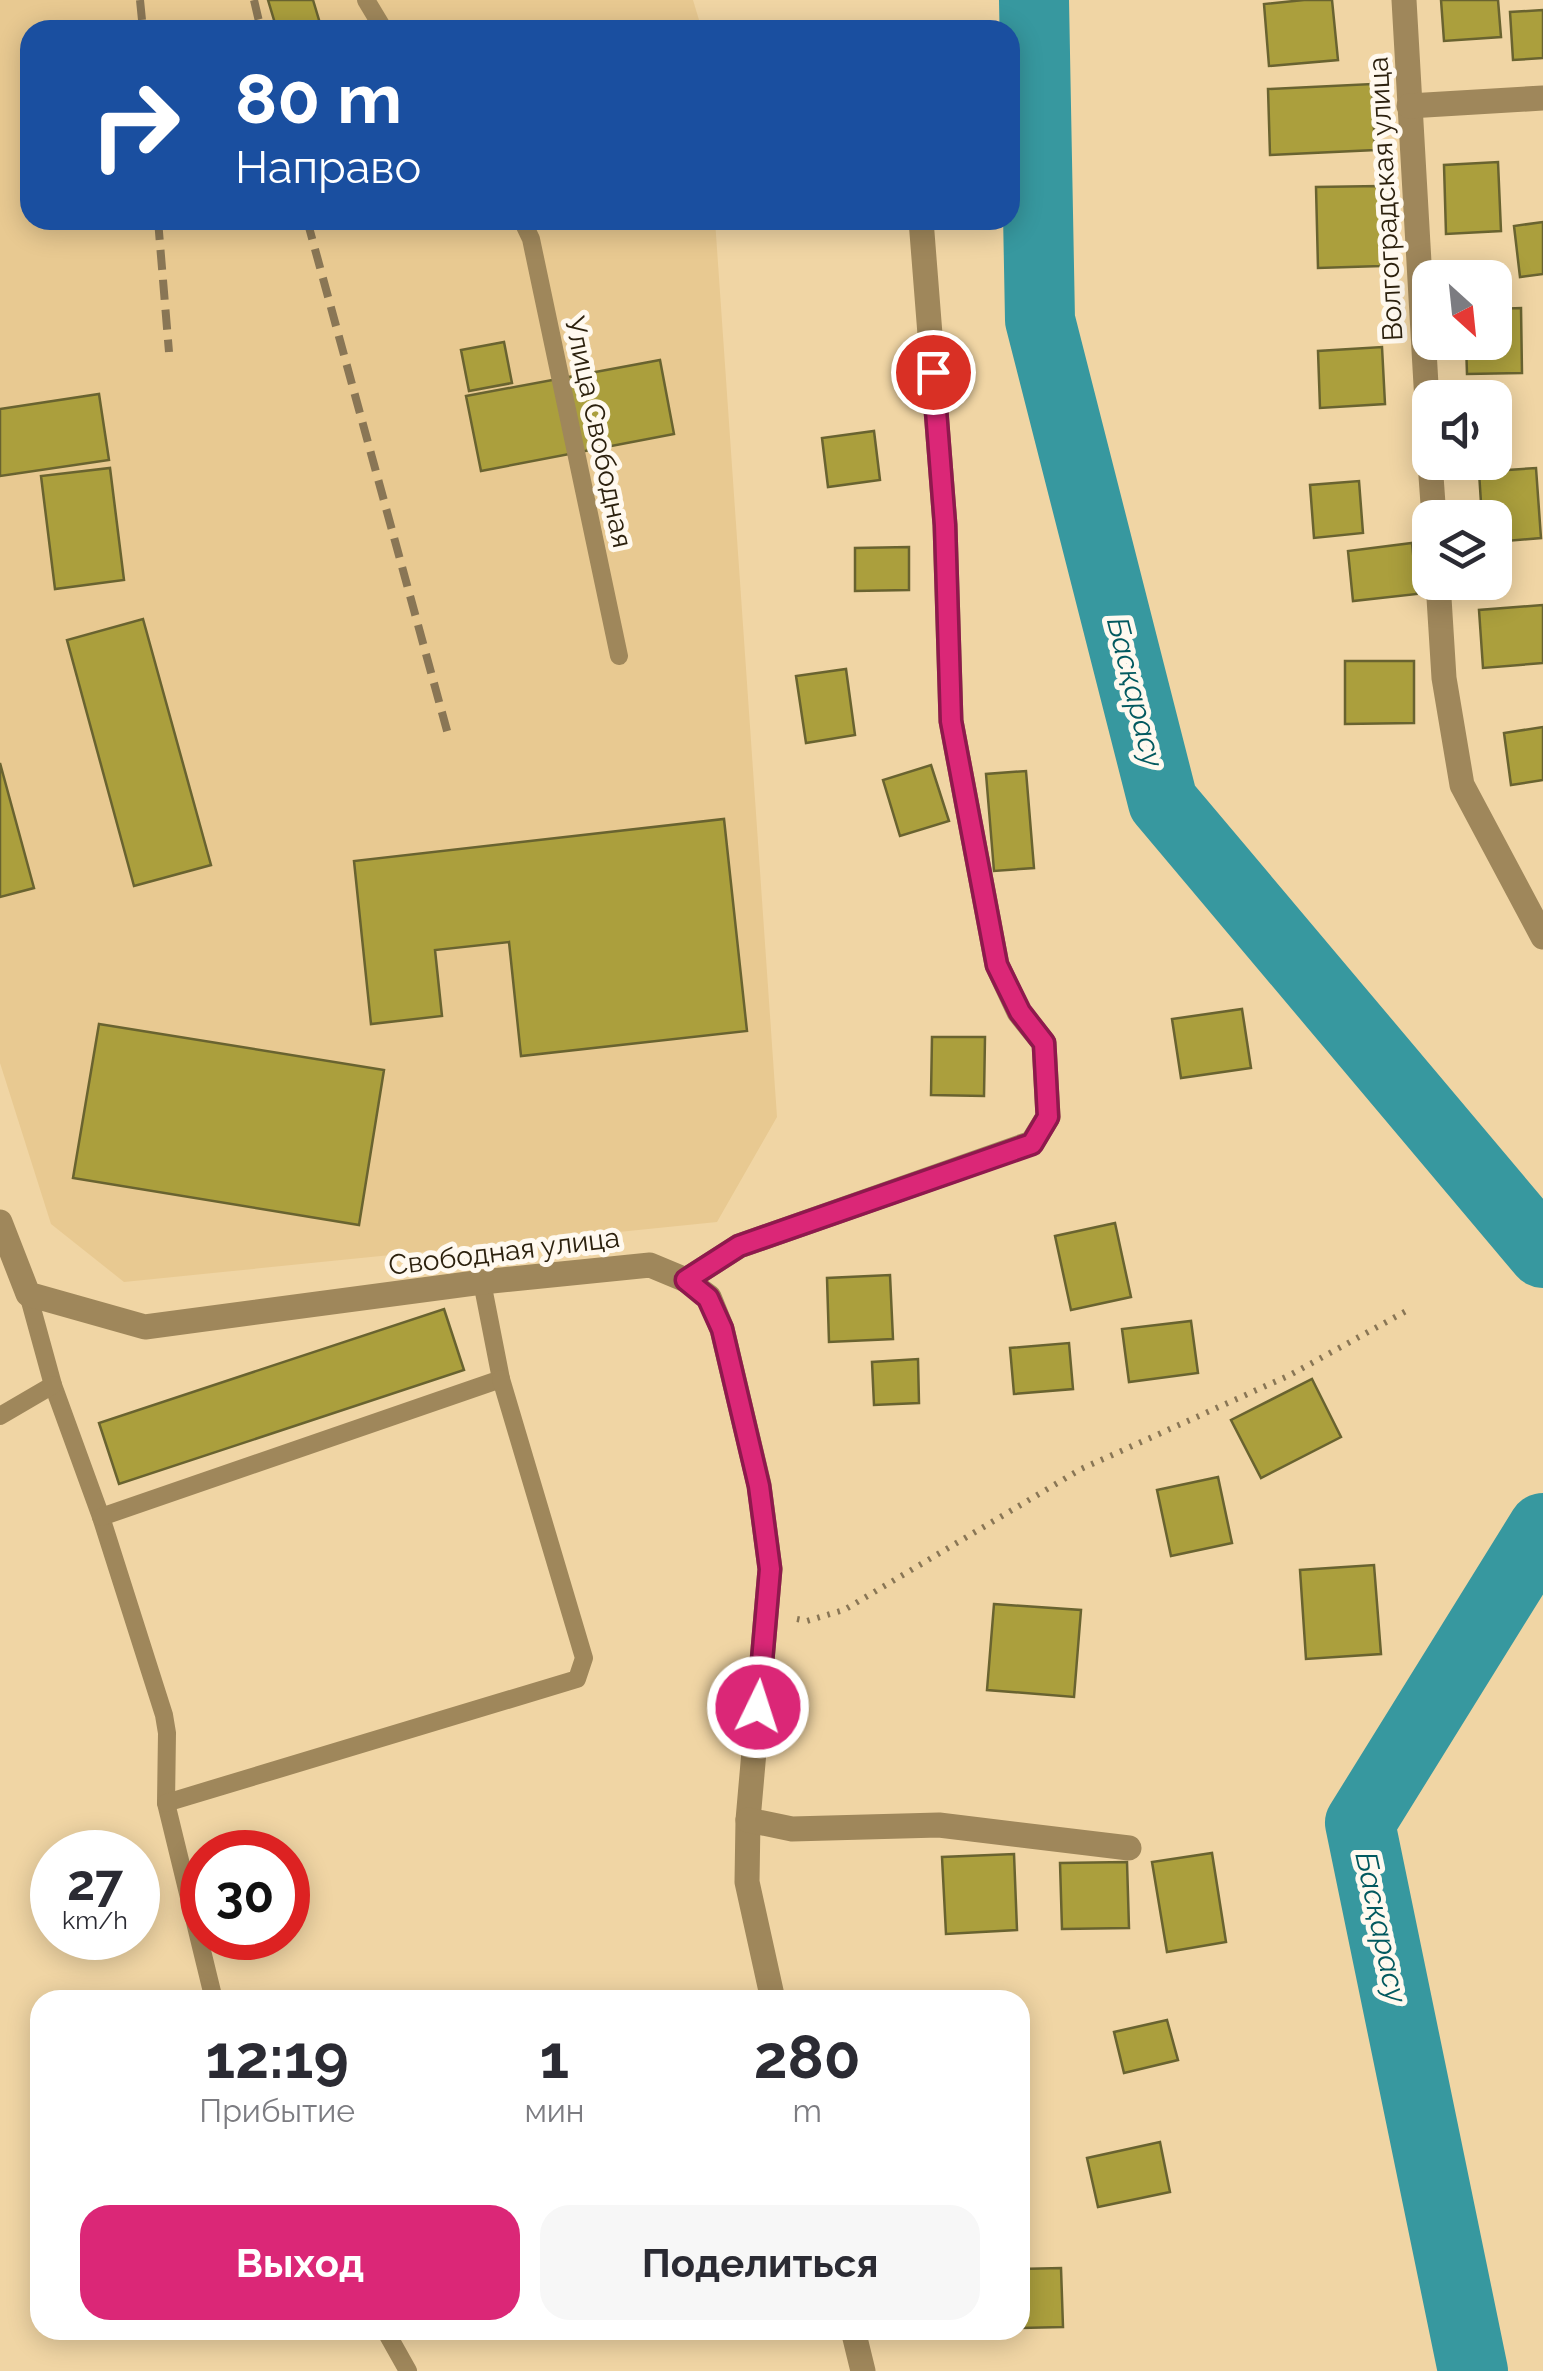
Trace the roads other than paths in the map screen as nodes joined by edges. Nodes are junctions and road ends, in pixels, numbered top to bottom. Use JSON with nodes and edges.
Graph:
{"nodes":[{"id":1,"x":1404,"y":0,"type":"edge"},
{"id":2,"x":1543,"y":98,"type":"edge"},
{"id":3,"x":1409,"y":106,"type":"junction"},
{"id":4,"x":527,"y":230,"type":"edge"},
{"id":5,"x":922,"y":230,"type":"edge"},
{"id":6,"x":1425,"y":380,"type":"edge"},
{"id":7,"x":1439,"y":600,"type":"edge"},
{"id":8,"x":618,"y":656,"type":"dead end"},
{"id":9,"x":1543,"y":937,"type":"edge"},
{"id":10,"x":0,"y":1222,"type":"edge"},
{"id":11,"x":686,"y":1280,"type":"junction"},
{"id":12,"x":482,"y":1282,"type":"junction"},
{"id":13,"x":28,"y":1294,"type":"junction"},
{"id":14,"x":500,"y":1379,"type":"junction"},
{"id":15,"x":53,"y":1385,"type":"junction"},
{"id":16,"x":0,"y":1416,"type":"edge"},
{"id":17,"x":100,"y":1516,"type":"junction"},
{"id":18,"x":166,"y":1803,"type":"junction"},
{"id":19,"x":748,"y":1820,"type":"junction"},
{"id":20,"x":1129,"y":1848,"type":"dead end"},
{"id":21,"x":212,"y":1990,"type":"edge"},
{"id":22,"x":770,"y":1990,"type":"edge"},
{"id":23,"x":391,"y":2340,"type":"edge"},
{"id":24,"x":855,"y":2340,"type":"edge"},
{"id":25,"x":408,"y":2371,"type":"edge"},
{"id":26,"x":864,"y":2371,"type":"edge"}],
"edges":[{"from":1,"to":3,"type":"street","name":"Волгоградская улица"},
{"from":2,"to":3,"type":"street"},
{"from":3,"to":6,"type":"street","name":"Волгоградская улица"},
{"from":4,"to":8,"type":"lane","name":"Улица Свободная"},
{"from":5,"to":11,"type":"street"},
{"from":7,"to":9,"type":"street"},
{"from":10,"to":13,"type":"street"},
{"from":11,"to":12,"type":"street","name":"Свободная улица"},
{"from":11,"to":19,"type":"street"},
{"from":12,"to":13,"type":"street","name":"Свободная улица"},
{"from":12,"to":14,"type":"lane"},
{"from":13,"to":15,"type":"lane"},
{"from":14,"to":17,"type":"lane"},
{"from":14,"to":18,"type":"lane"},
{"from":15,"to":16,"type":"lane"},
{"from":15,"to":17,"type":"lane"},
{"from":17,"to":18,"type":"lane"},
{"from":18,"to":21,"type":"lane"},
{"from":19,"to":20,"type":"street"},
{"from":19,"to":22,"type":"street"},
{"from":23,"to":25,"type":"lane"},
{"from":24,"to":26,"type":"street"}]}
